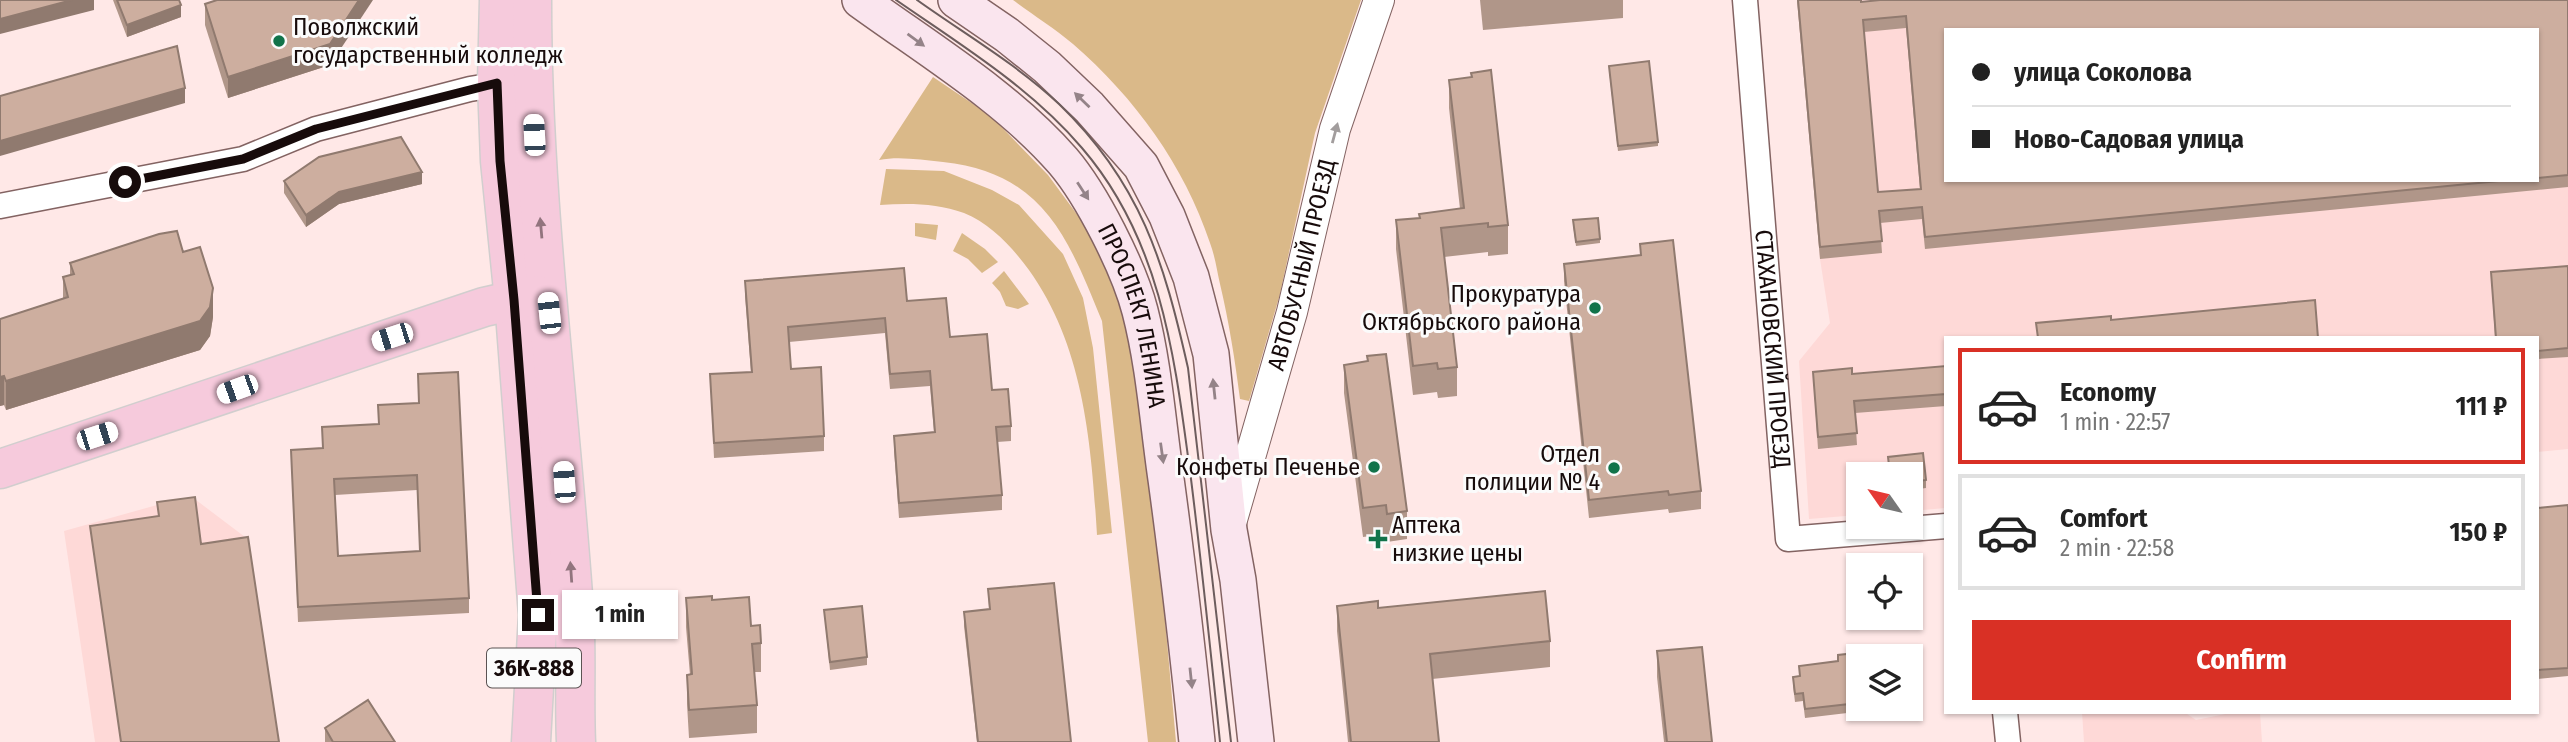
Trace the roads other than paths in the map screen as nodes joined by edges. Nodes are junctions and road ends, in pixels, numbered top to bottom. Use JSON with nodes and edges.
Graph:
{"nodes":[{"id":1,"x":499,"y":0,"type":"edge"},
{"id":2,"x":532,"y":0,"type":"edge"},
{"id":3,"x":860,"y":0,"type":"edge"},
{"id":4,"x":956,"y":0,"type":"edge"},
{"id":5,"x":1379,"y":0,"type":"edge"},
{"id":6,"x":1745,"y":0,"type":"edge"},
{"id":7,"x":514,"y":81,"type":"junction"},
{"id":8,"x":0,"y":206,"type":"edge"},
{"id":9,"x":530,"y":296,"type":"junction"},
{"id":10,"x":0,"y":469,"type":"edge"},
{"id":11,"x":1944,"y":526,"type":"edge"},
{"id":12,"x":1229,"y":530,"type":"junction"},
{"id":13,"x":2005,"y":714,"type":"edge"},
{"id":14,"x":531,"y":731,"type":"edge"},
{"id":15,"x":576,"y":733,"type":"edge"},
{"id":16,"x":1197,"y":742,"type":"edge"},
{"id":17,"x":1256,"y":742,"type":"edge"},
{"id":18,"x":2008,"y":742,"type":"edge"}],
"edges":[{"from":1,"to":7,"type":"main road","number":"36К-888"},
{"from":2,"to":7,"type":"main road"},
{"from":3,"to":16,"type":"main road","name":"ПРОСПЕКТ ЛЕНИНА","one_way":true},
{"from":12,"to":4,"type":"main road","one_way":true},
{"from":12,"to":5,"type":"street","name":"АВТОБУСНЫЙ ПРОЕЗД","one_way":true},
{"from":6,"to":11,"type":"street","name":"СТАХАНОВСКИЙ ПРОЕЗД"},
{"from":7,"to":8,"type":"street"},
{"from":7,"to":9,"type":"main road","number":"36К-888"},
{"from":9,"to":10,"type":"main road"},
{"from":9,"to":14,"type":"main road","number":"36К-888"},
{"from":15,"to":9,"type":"main road","number":"36К-888","one_way":true},
{"from":12,"to":17,"type":"main road"},
{"from":13,"to":18,"type":"street"},
{"from":14,"to":15,"type":"main road"}]}
